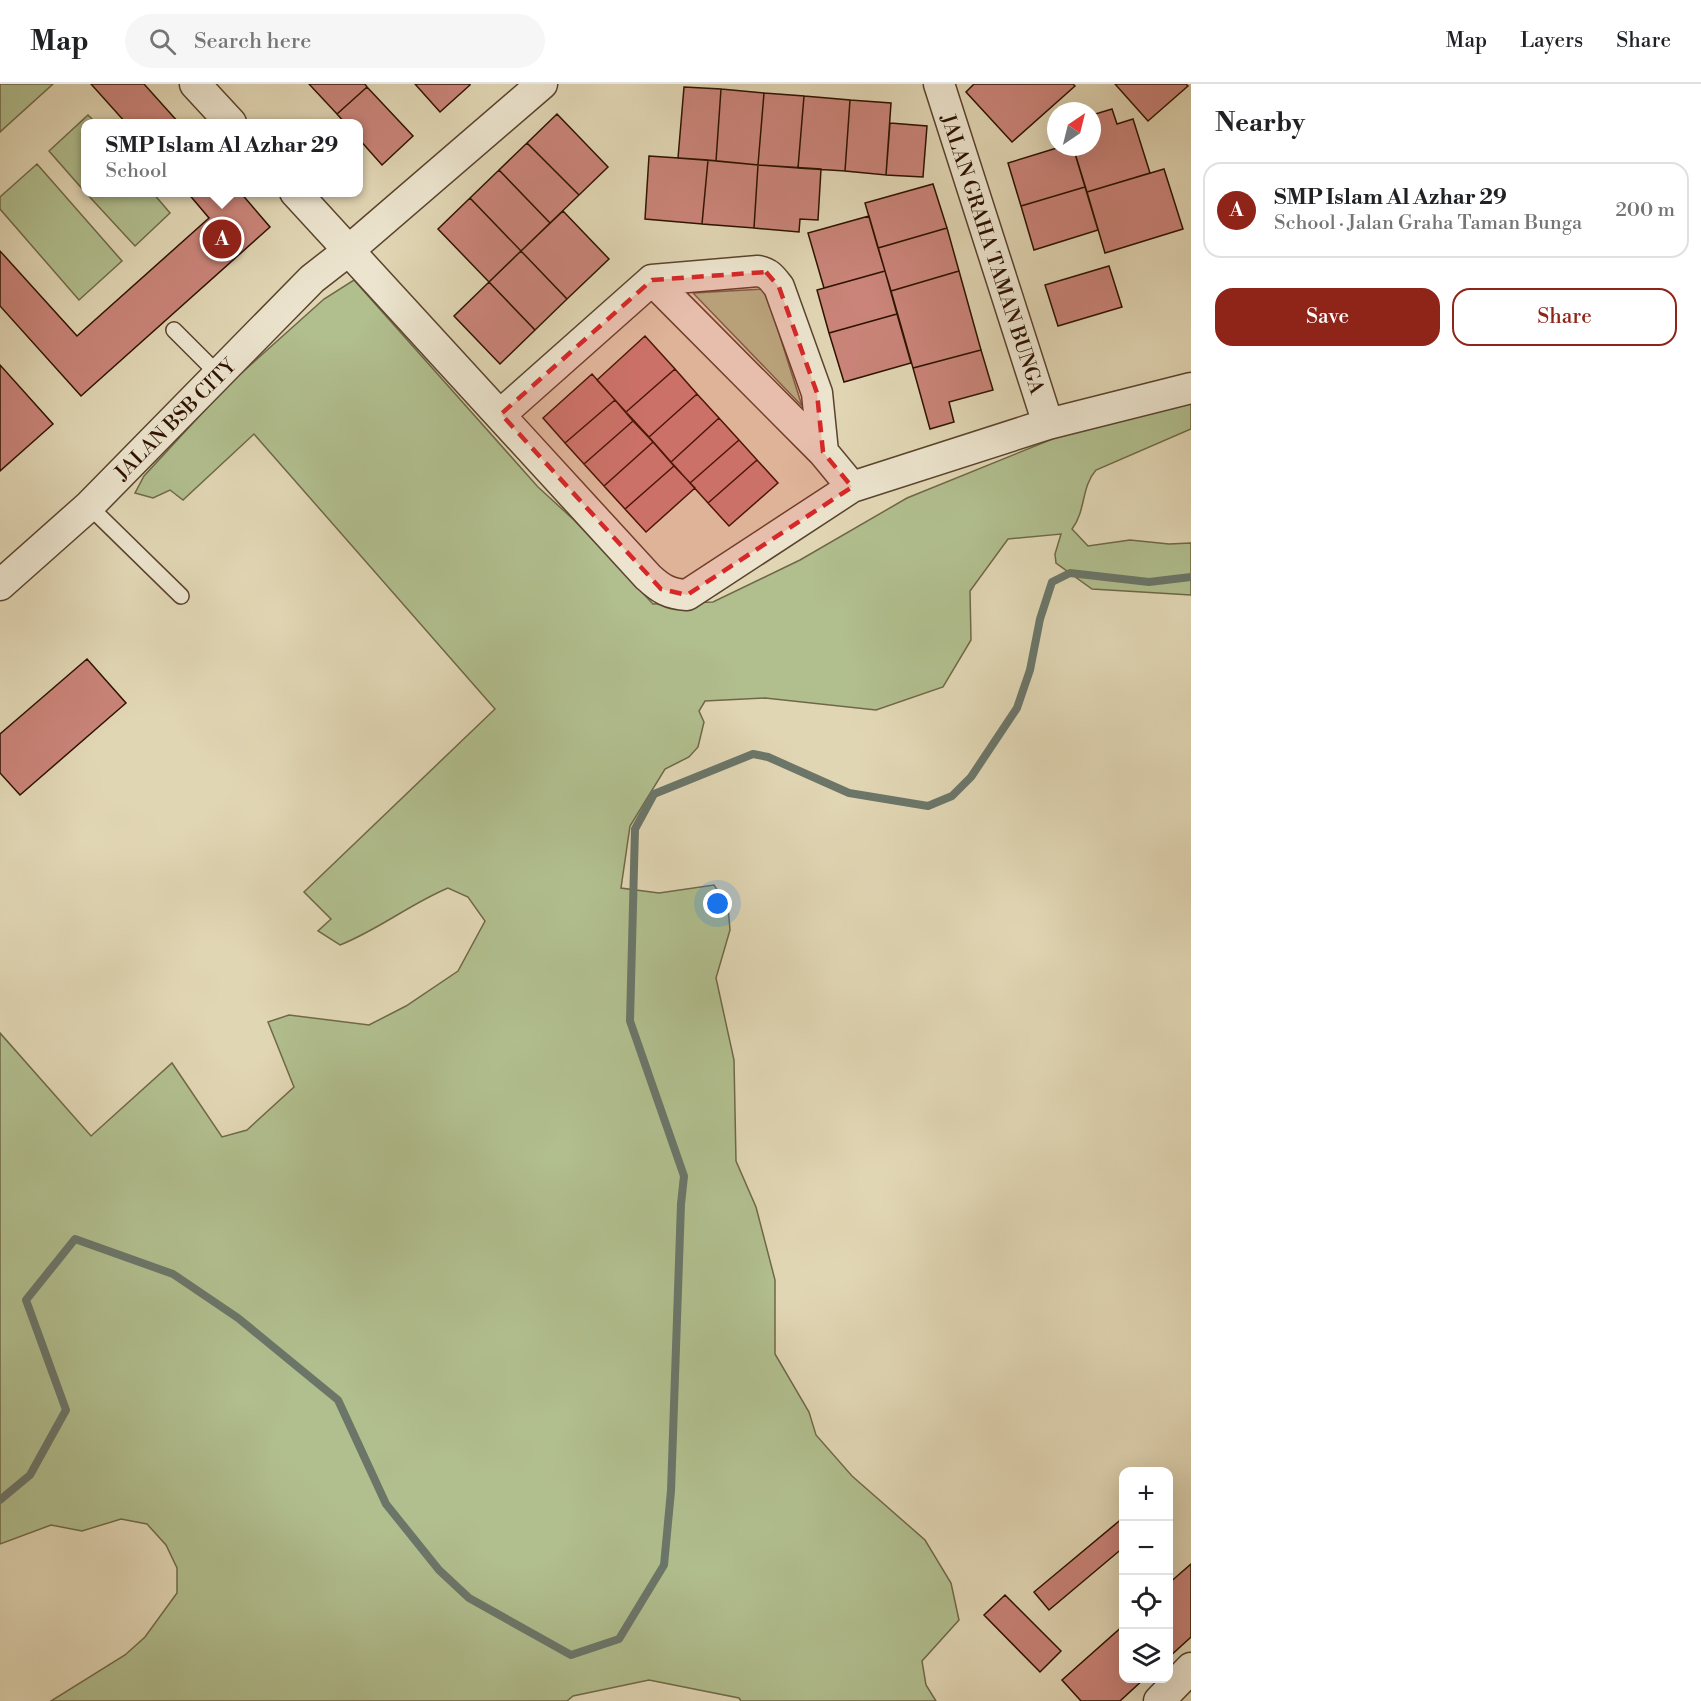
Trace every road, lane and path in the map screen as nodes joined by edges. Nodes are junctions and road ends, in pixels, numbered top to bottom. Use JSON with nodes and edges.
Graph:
{"nodes":[{"id":1,"x":542,"y":84,"type":"edge"},
{"id":2,"x":939,"y":84,"type":"edge"},
{"id":3,"x":210,"y":89,"type":"edge"},
{"id":4,"x":229,"y":119,"type":"edge"},
{"id":5,"x":299,"y":197,"type":"edge"},
{"id":6,"x":348,"y":251,"type":"junction"},
{"id":7,"x":652,"y":280,"type":"junction"},
{"id":8,"x":174,"y":330,"type":"dead end"},
{"id":9,"x":219,"y":375,"type":"junction"},
{"id":10,"x":1191,"y":388,"type":"edge"},
{"id":11,"x":501,"y":414,"type":"junction"},
{"id":12,"x":1048,"y":424,"type":"junction"},
{"id":13,"x":823,"y":452,"type":"junction"},
{"id":14,"x":852,"y":487,"type":"junction"},
{"id":15,"x":89,"y":506,"type":"junction"},
{"id":16,"x":0,"y":585,"type":"edge"},
{"id":17,"x":181,"y":596,"type":"dead end"},
{"id":18,"x":1191,"y":1668,"type":"edge"},
{"id":19,"x":1159,"y":1701,"type":"edge"}],
"edges":[{"from":1,"to":6,"type":"street"},
{"from":2,"to":12,"type":"street","name":"JALAN GRAHA TAMAN BUNGA"},
{"from":3,"to":4,"type":"street"},
{"from":5,"to":6,"type":"street"},
{"from":6,"to":9,"type":"street","name":"JALAN BSB CITY"},
{"from":6,"to":11,"type":"street"},
{"from":7,"to":11,"type":"street"},
{"from":7,"to":13,"type":"street"},
{"from":7,"to":13,"type":"street"},
{"from":8,"to":9,"type":"lane"},
{"from":9,"to":15,"type":"street","name":"JALAN BSB CITY"},
{"from":10,"to":12,"type":"street"},
{"from":11,"to":14,"type":"street"},
{"from":12,"to":14,"type":"street"},
{"from":13,"to":14,"type":"street"},
{"from":15,"to":16,"type":"street","name":"JALAN BSB CITY"},
{"from":15,"to":17,"type":"lane"},
{"from":18,"to":19,"type":"street"}]}
